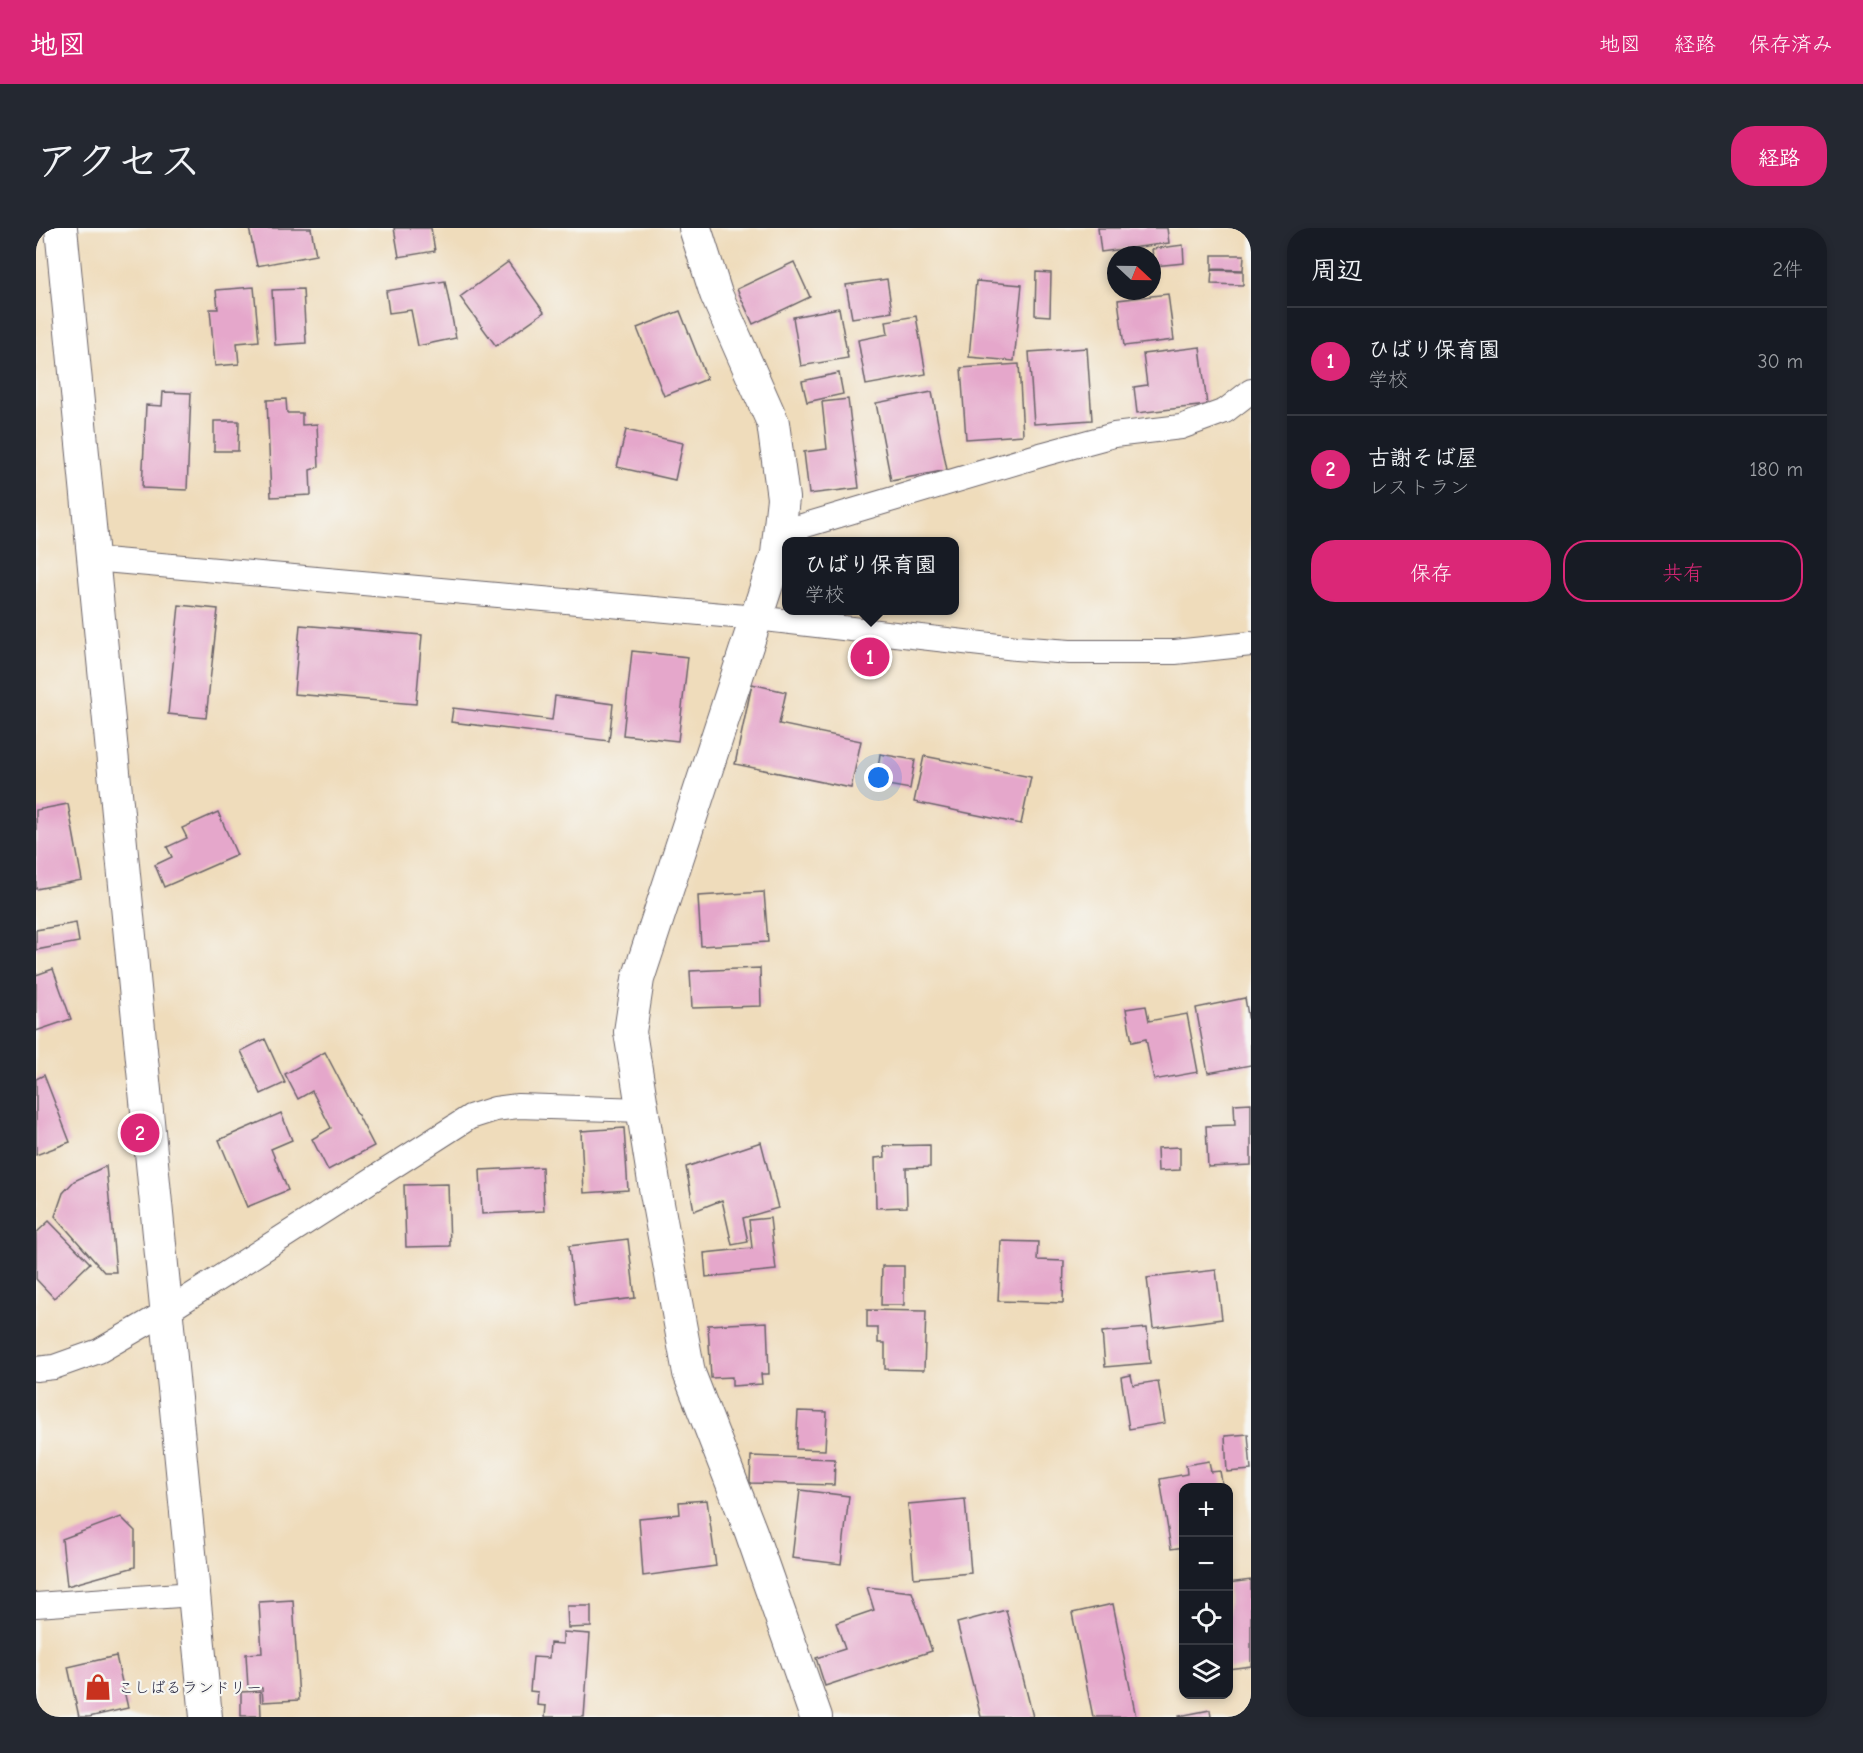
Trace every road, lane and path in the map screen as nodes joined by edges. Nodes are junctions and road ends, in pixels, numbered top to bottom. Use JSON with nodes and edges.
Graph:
{"nodes":[{"id":1,"x":60,"y":228,"type":"edge"},
{"id":2,"x":695,"y":228,"type":"edge"},
{"id":3,"x":1251,"y":392,"type":"edge"},
{"id":4,"x":779,"y":533,"type":"junction"},
{"id":5,"x":93,"y":559,"type":"junction"},
{"id":6,"x":756,"y":618,"type":"junction"},
{"id":7,"x":1251,"y":644,"type":"edge"},
{"id":8,"x":643,"y":1110,"type":"junction"},
{"id":9,"x":166,"y":1312,"type":"junction"},
{"id":10,"x":36,"y":1369,"type":"edge"},
{"id":11,"x":194,"y":1594,"type":"junction"},
{"id":12,"x":36,"y":1605,"type":"edge"},
{"id":13,"x":206,"y":1717,"type":"edge"},
{"id":14,"x":816,"y":1717,"type":"edge"}],
"edges":[{"from":1,"to":5,"type":"street"},
{"from":2,"to":4,"type":"street"},
{"from":3,"to":4,"type":"street"},
{"from":4,"to":6,"type":"street"},
{"from":5,"to":6,"type":"street"},
{"from":5,"to":9,"type":"street"},
{"from":6,"to":7,"type":"street"},
{"from":6,"to":8,"type":"street"},
{"from":8,"to":9,"type":"street"},
{"from":8,"to":14,"type":"street"},
{"from":9,"to":10,"type":"street"},
{"from":9,"to":11,"type":"street"},
{"from":11,"to":12,"type":"street"},
{"from":11,"to":13,"type":"street"}]}
